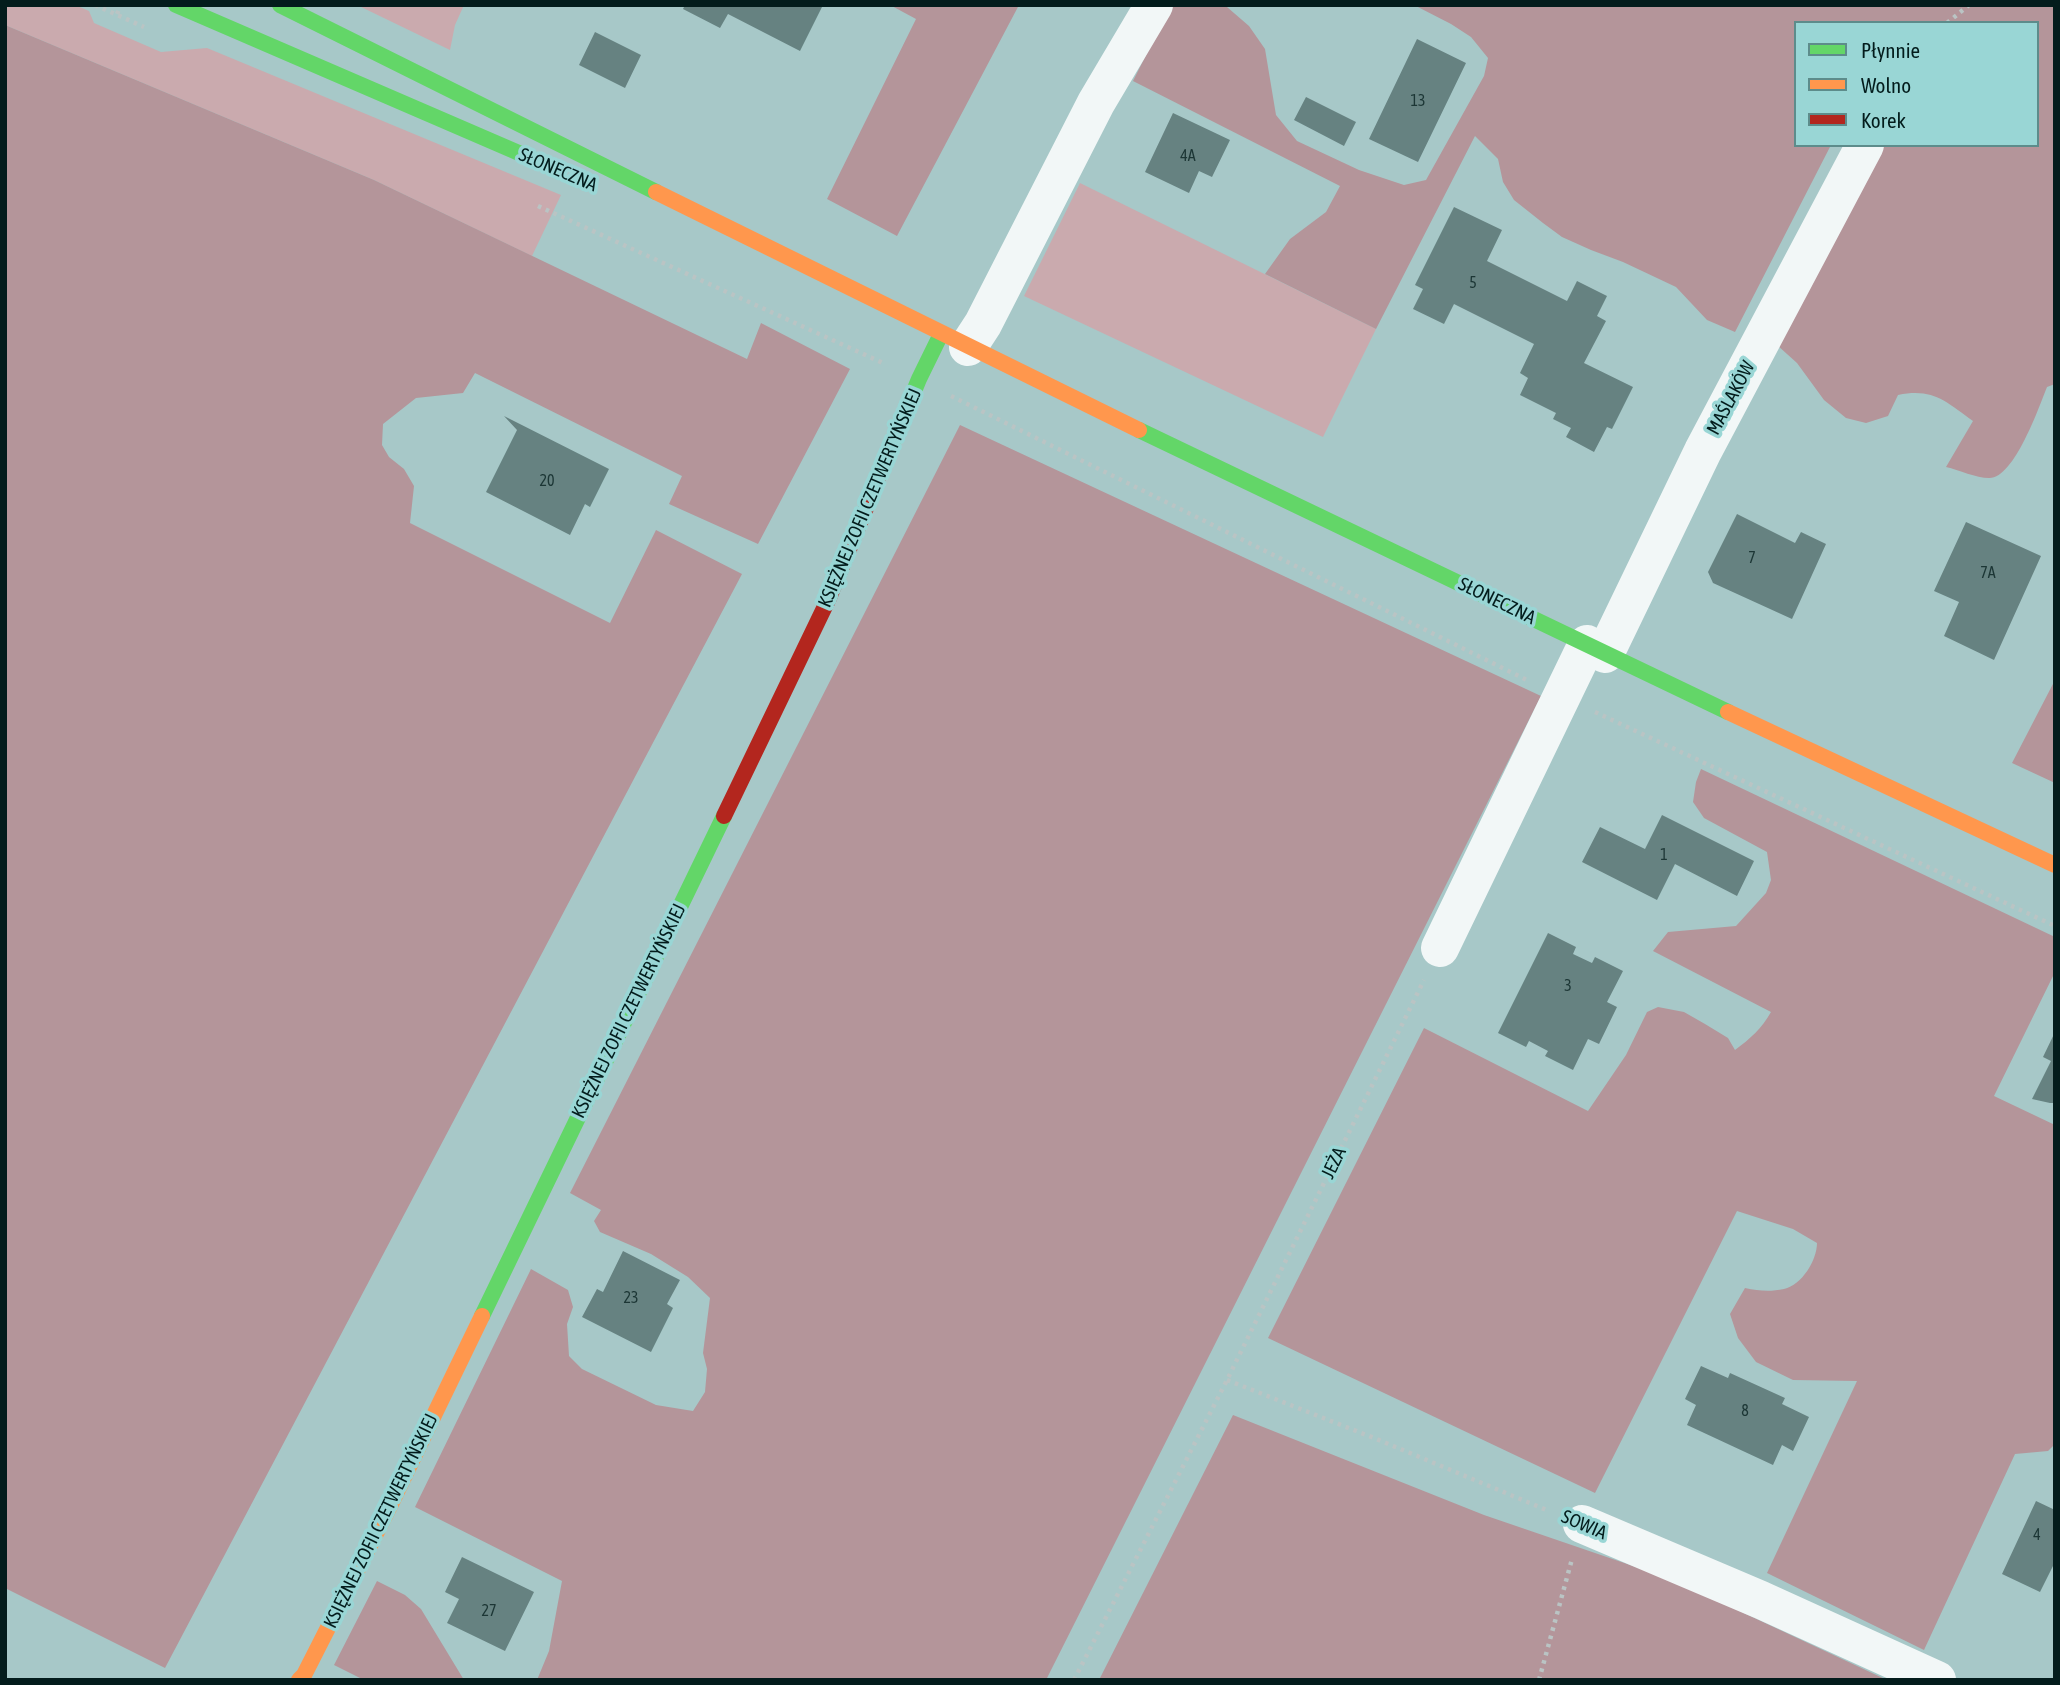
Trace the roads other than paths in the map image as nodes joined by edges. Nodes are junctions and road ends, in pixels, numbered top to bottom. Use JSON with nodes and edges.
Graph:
{"nodes":[{"id":1,"x":176,"y":5,"type":"edge"},
{"id":2,"x":280,"y":5,"type":"edge"},
{"id":3,"x":1154,"y":5,"type":"edge"},
{"id":4,"x":1864,"y":147,"type":"edge"},
{"id":5,"x":575,"y":177,"type":"dead end"},
{"id":6,"x":676,"y":220,"type":"dead end"},
{"id":7,"x":955,"y":340,"type":"junction"},
{"id":8,"x":1596,"y":649,"type":"junction"},
{"id":9,"x":2055,"y":865,"type":"edge"},
{"id":10,"x":1440,"y":948,"type":"road end"},
{"id":11,"x":1582,"y":1524,"type":"road end"},
{"id":12,"x":299,"y":1680,"type":"edge"},
{"id":13,"x":1937,"y":1680,"type":"edge"}],
"edges":[{"from":1,"to":5,"type":"main road","name":"SŁONECZNA"},
{"from":2,"to":7,"type":"main road","name":"SŁONECZNA"},
{"from":3,"to":7,"type":"street","name":"KSIĘŻNEJ ZOFII CZETWERTYŃSKIEJ"},
{"from":4,"to":8,"type":"street","name":"MAŚLAKÓW"},
{"from":6,"to":7,"type":"main road","name":"SŁONECZNA"},
{"from":7,"to":8,"type":"main road","name":"SŁONECZNA"},
{"from":7,"to":12,"type":"main road","name":"KSIĘŻNEJ ZOFII CZETWERTYŃSKIEJ"},
{"from":8,"to":9,"type":"main road","name":"SŁONECZNA"},
{"from":8,"to":10,"type":"street"},
{"from":11,"to":13,"type":"street","name":"SOWIA"}]}
